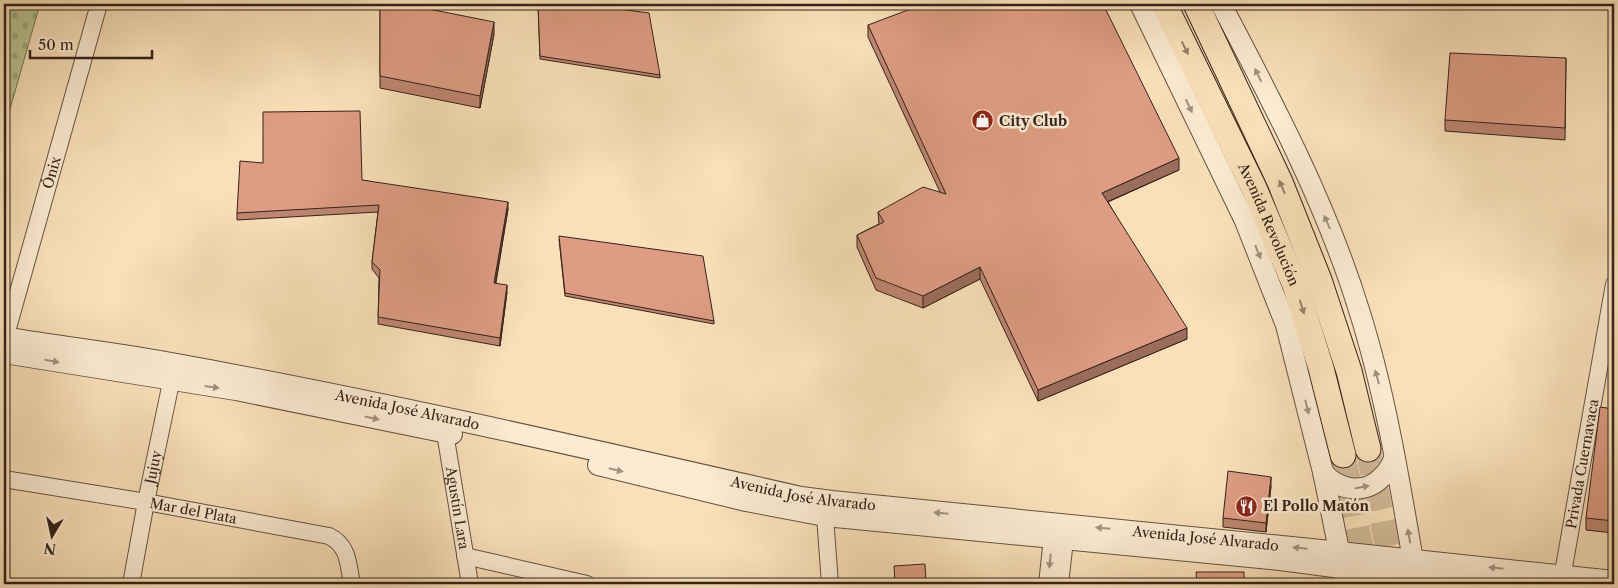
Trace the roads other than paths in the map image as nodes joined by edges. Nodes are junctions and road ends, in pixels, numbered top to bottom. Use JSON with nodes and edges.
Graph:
{"nodes":[{"id":1,"x":99,"y":4,"type":"edge"},
{"id":2,"x":1140,"y":4,"type":"edge"},
{"id":3,"x":1164,"y":4,"type":"edge"},
{"id":4,"x":1196,"y":4,"type":"edge"},
{"id":5,"x":1221,"y":4,"type":"edge"},
{"id":6,"x":1614,"y":284,"type":"edge"},
{"id":7,"x":4,"y":342,"type":"edge"},
{"id":8,"x":172,"y":372,"type":"junction"},
{"id":9,"x":446,"y":426,"type":"junction"},
{"id":10,"x":1368,"y":449,"type":"tunnel mouth"},
{"id":11,"x":1343,"y":455,"type":"tunnel mouth"},
{"id":12,"x":1394,"y":459,"type":"junction"},
{"id":13,"x":1323,"y":472,"type":"junction"},
{"id":14,"x":4,"y":479,"type":"edge"},
{"id":15,"x":146,"y":502,"type":"junction"},
{"id":16,"x":825,"y":516,"type":"junction"},
{"id":17,"x":1059,"y":539,"type":"junction"},
{"id":18,"x":465,"y":556,"type":"junction"},
{"id":19,"x":1343,"y":568,"type":"edge"},
{"id":20,"x":1415,"y":573,"type":"edge"},
{"id":21,"x":1562,"y":580,"type":"edge"},
{"id":22,"x":1614,"y":581,"type":"edge"},
{"id":23,"x":131,"y":584,"type":"edge"},
{"id":24,"x":352,"y":584,"type":"edge"},
{"id":25,"x":470,"y":584,"type":"edge"},
{"id":26,"x":587,"y":584,"type":"edge"},
{"id":27,"x":830,"y":584,"type":"edge"},
{"id":28,"x":1046,"y":584,"type":"edge"},
{"id":29,"x":1060,"y":584,"type":"edge"},
{"id":30,"x":1499,"y":584,"type":"edge"}],
"edges":[{"from":1,"to":7,"type":"street","name":"Ónix"},
{"from":2,"to":13,"type":"street","one_way":true},
{"from":3,"to":11,"type":"main road","name":"Avenida Revolución","one_way":true},
{"from":10,"to":4,"type":"main road","name":"Avenida Revolución","one_way":true},
{"from":12,"to":5,"type":"street","one_way":true},
{"from":6,"to":21,"type":"street","name":"Privada Cuernavaca"},
{"from":7,"to":8,"type":"street","name":"Avenida José Alvarado"},
{"from":8,"to":9,"type":"street","name":"Avenida José Alvarado"},
{"from":8,"to":15,"type":"street","name":"Jujuy"},
{"from":9,"to":16,"type":"street","name":"Avenida José Alvarado","one_way":true},
{"from":9,"to":18,"type":"street","name":"Agustín Lara"},
{"from":19,"to":9,"type":"street","name":"Avenida José Alvarado","one_way":true},
{"from":13,"to":12,"type":"street","one_way":true},
{"from":20,"to":12,"type":"street","one_way":true},
{"from":13,"to":19,"type":"street"},
{"from":14,"to":15,"type":"street","name":"Mar del Plata"},
{"from":15,"to":23,"type":"street","name":"Jujuy"},
{"from":15,"to":24,"type":"street","name":"Mar del Plata"},
{"from":16,"to":17,"type":"street","name":"Avenida José Alvarado"},
{"from":16,"to":27,"type":"street"},
{"from":17,"to":19,"type":"street","name":"Avenida José Alvarado"},
{"from":17,"to":28,"type":"street","one_way":true},
{"from":17,"to":29,"type":"street"},
{"from":18,"to":25,"type":"street","name":"Agustín Lara"},
{"from":18,"to":26,"type":"street"},
{"from":19,"to":20,"type":"street","name":"Avenida José Alvarado"},
{"from":21,"to":20,"type":"street","name":"Avenida José Alvarado","one_way":true},
{"from":20,"to":30,"type":"street","name":"Avenida José Alvarado"},
{"from":21,"to":22,"type":"street","name":"Avenida José Alvarado"}]}
